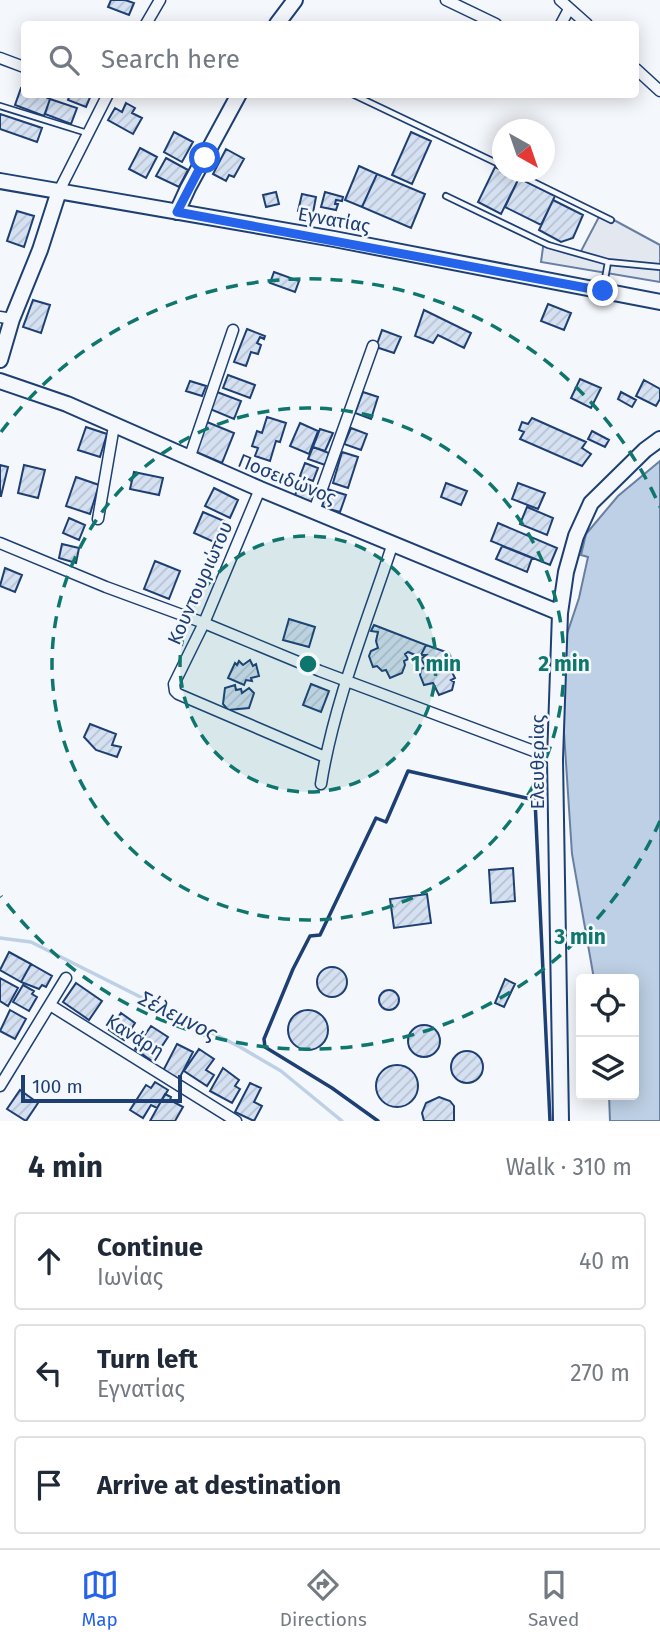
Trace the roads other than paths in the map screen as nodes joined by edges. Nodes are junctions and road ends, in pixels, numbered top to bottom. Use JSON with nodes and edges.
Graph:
{"nodes":[{"id":1,"x":160,"y":0,"type":"edge"},
{"id":2,"x":295,"y":0,"type":"edge"},
{"id":3,"x":446,"y":0,"type":"edge"},
{"id":4,"x":560,"y":0,"type":"edge"},
{"id":5,"x":569,"y":9,"type":"junction"},
{"id":6,"x":148,"y":21,"type":"edge"},
{"id":7,"x":279,"y":21,"type":"edge"},
{"id":8,"x":490,"y":21,"type":"edge"},
{"id":9,"x":563,"y":21,"type":"edge"},
{"id":10,"x":583,"y":21,"type":"edge"},
{"id":11,"x":0,"y":58,"type":"edge"},
{"id":12,"x":21,"y":66,"type":"edge"},
{"id":13,"x":639,"y":73,"type":"edge"},
{"id":14,"x":660,"y":92,"type":"edge"},
{"id":15,"x":103,"y":98,"type":"edge"},
{"id":16,"x":237,"y":98,"type":"edge"},
{"id":17,"x":360,"y":98,"type":"edge"},
{"id":18,"x":0,"y":106,"type":"edge"},
{"id":19,"x":88,"y":133,"type":"junction"},
{"id":20,"x":492,"y":161,"type":"edge"},
{"id":21,"x":0,"y":181,"type":"edge"},
{"id":22,"x":533,"y":182,"type":"edge"},
{"id":23,"x":59,"y":191,"type":"junction"},
{"id":24,"x":446,"y":196,"type":"dead end"},
{"id":25,"x":177,"y":212,"type":"junction"},
{"id":26,"x":611,"y":220,"type":"dead end"},
{"id":27,"x":608,"y":262,"type":"junction"},
{"id":28,"x":660,"y":267,"type":"edge"},
{"id":29,"x":603,"y":291,"type":"junction"},
{"id":30,"x":660,"y":302,"type":"edge"},
{"id":31,"x":6,"y":318,"type":"edge"},
{"id":32,"x":233,"y":330,"type":"dead end"},
{"id":33,"x":373,"y":346,"type":"dead end"},
{"id":34,"x":0,"y":356,"type":"edge"},
{"id":35,"x":0,"y":381,"type":"edge"},
{"id":36,"x":114,"y":426,"type":"junction"},
{"id":37,"x":660,"y":439,"type":"edge"},
{"id":38,"x":189,"y":459,"type":"junction"},
{"id":39,"x":260,"y":489,"type":"junction"},
{"id":40,"x":314,"y":511,"type":"junction"},
{"id":41,"x":98,"y":519,"type":"dead end"},
{"id":42,"x":0,"y":543,"type":"edge"},
{"id":43,"x":394,"y":543,"type":"junction"},
{"id":44,"x":560,"y":613,"type":"junction"},
{"id":45,"x":204,"y":622,"type":"junction"},
{"id":46,"x":347,"y":680,"type":"junction"},
{"id":47,"x":325,"y":757,"type":"junction"},
{"id":48,"x":555,"y":759,"type":"junction"},
{"id":49,"x":321,"y":785,"type":"dead end"},
{"id":50,"x":66,"y":978,"type":"dead end"},
{"id":51,"x":50,"y":1005,"type":"junction"},
{"id":52,"x":0,"y":1086,"type":"edge"},
{"id":53,"x":236,"y":1121,"type":"edge"},
{"id":54,"x":561,"y":1121,"type":"edge"}],
"edges":[{"from":1,"to":6,"type":"street"},
{"from":2,"to":7,"type":"street"},
{"from":3,"to":8,"type":"street"},
{"from":4,"to":5,"type":"street"},
{"from":5,"to":9,"type":"street"},
{"from":5,"to":10,"type":"street"},
{"from":11,"to":12,"type":"street"},
{"from":13,"to":14,"type":"street"},
{"from":15,"to":19,"type":"street"},
{"from":16,"to":25,"type":"street"},
{"from":17,"to":20,"type":"lane"},
{"from":18,"to":19,"type":"lane"},
{"from":19,"to":23,"type":"street"},
{"from":21,"to":23,"type":"street","name":"Εγνατίας"},
{"from":22,"to":26,"type":"lane"},
{"from":23,"to":25,"type":"street","name":"Εγνατίας"},
{"from":23,"to":31,"type":"street"},
{"from":24,"to":27,"type":"lane"},
{"from":25,"to":29,"type":"street","name":"Εγνατίας"},
{"from":27,"to":28,"type":"lane"},
{"from":27,"to":29,"type":"lane"},
{"from":29,"to":30,"type":"street","name":"Εγνατίας"},
{"from":31,"to":34,"type":"street"},
{"from":32,"to":38,"type":"street"},
{"from":33,"to":40,"type":"street"},
{"from":35,"to":36,"type":"street","name":"Ποσειδώνος"},
{"from":36,"to":38,"type":"street","name":"Ποσειδώνος"},
{"from":36,"to":41,"type":"street"},
{"from":37,"to":44,"type":"street","name":"Ελευθερίας"},
{"from":38,"to":39,"type":"street","name":"Ποσειδώνος"},
{"from":39,"to":40,"type":"street","name":"Ποσειδώνος"},
{"from":39,"to":45,"type":"street","name":"Κουντουριώτου"},
{"from":40,"to":43,"type":"street","name":"Ποσειδώνος"},
{"from":42,"to":45,"type":"street"},
{"from":43,"to":44,"type":"street","name":"Ποσειδώνος"},
{"from":43,"to":46,"type":"street"},
{"from":44,"to":48,"type":"street","name":"Ελευθερίας"},
{"from":45,"to":46,"type":"street"},
{"from":45,"to":47,"type":"street","name":"Κουντουριώτου"},
{"from":46,"to":47,"type":"street"},
{"from":46,"to":48,"type":"street"},
{"from":47,"to":49,"type":"street"},
{"from":48,"to":54,"type":"street","name":"Ελευθερίας"},
{"from":50,"to":51,"type":"street"},
{"from":51,"to":52,"type":"street"},
{"from":51,"to":53,"type":"street","name":"Κανάρη"}]}
